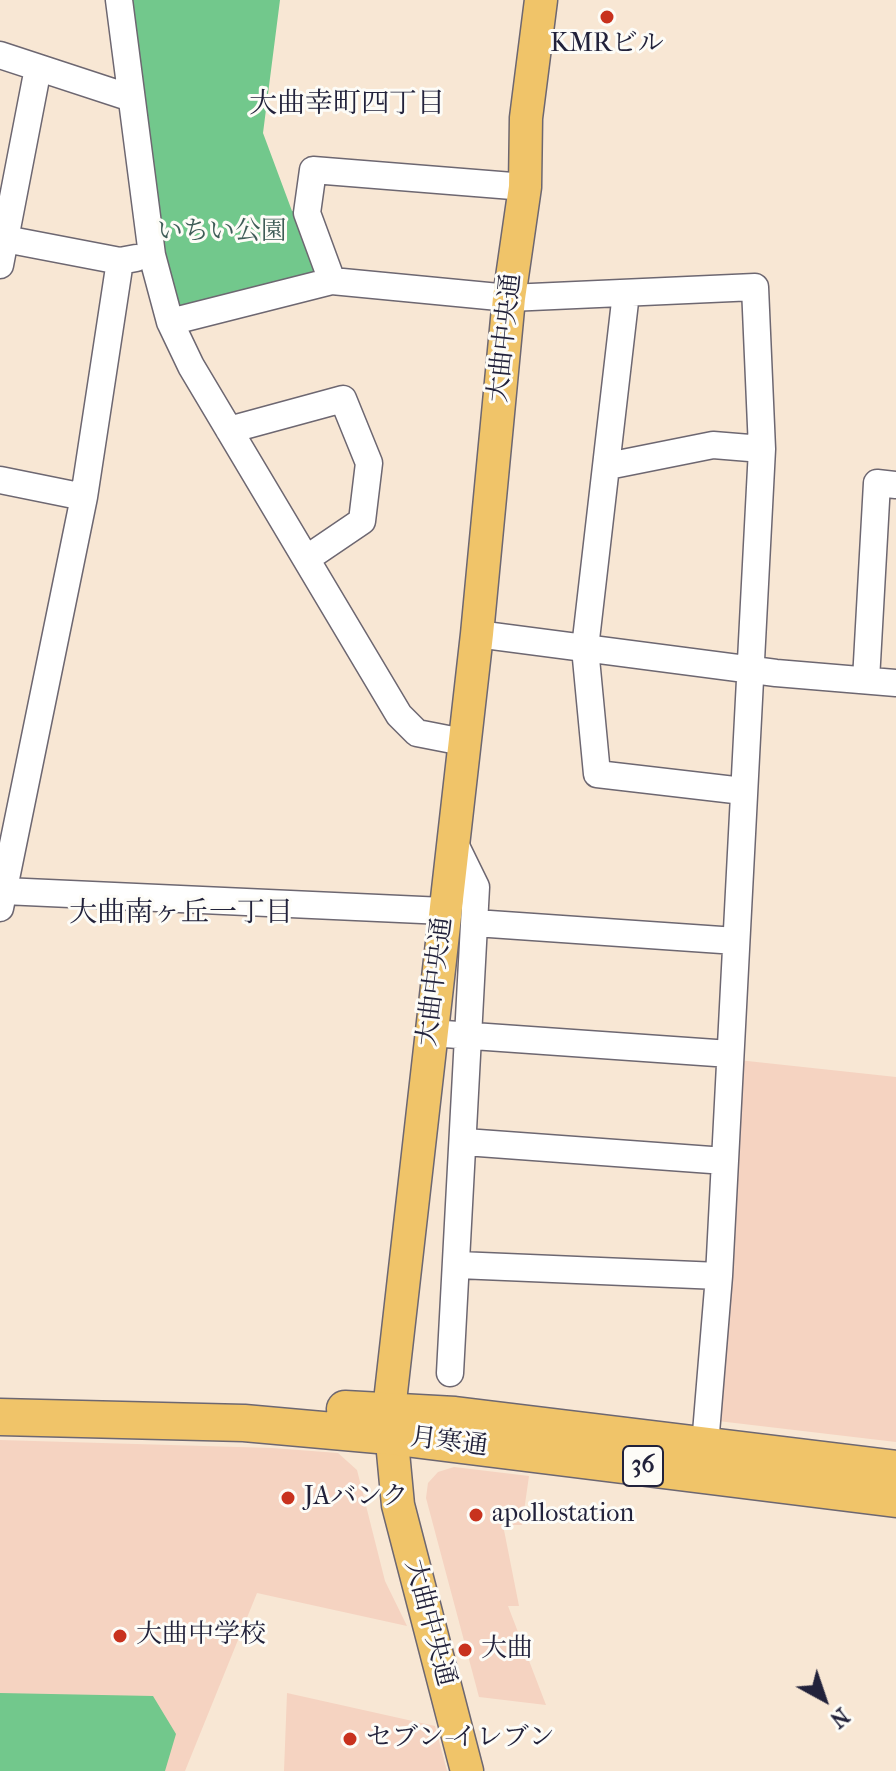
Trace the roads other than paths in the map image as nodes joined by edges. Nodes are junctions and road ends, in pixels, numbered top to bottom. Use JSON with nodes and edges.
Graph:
{"nodes":[{"id":1,"x":119,"y":0,"type":"edge"},
{"id":2,"x":541,"y":0,"type":"edge"},
{"id":3,"x":560,"y":0,"type":"edge"},
{"id":4,"x":0,"y":55,"type":"edge"},
{"id":5,"x":38,"y":68,"type":"junction"},
{"id":6,"x":131,"y":98,"type":"junction"},
{"id":7,"x":525,"y":187,"type":"junction"},
{"id":8,"x":3,"y":238,"type":"edge"},
{"id":9,"x":152,"y":255,"type":"junction"},
{"id":10,"x":120,"y":261,"type":"junction"},
{"id":11,"x":0,"y":265,"type":"edge"},
{"id":12,"x":332,"y":281,"type":"junction"},
{"id":13,"x":626,"y":293,"type":"junction"},
{"id":14,"x":509,"y":298,"type":"junction"},
{"id":15,"x":170,"y":322,"type":"junction"},
{"id":16,"x":229,"y":430,"type":"junction"},
{"id":17,"x":762,"y":449,"type":"junction"},
{"id":18,"x":608,"y":466,"type":"junction"},
{"id":19,"x":0,"y":480,"type":"edge"},
{"id":20,"x":896,"y":485,"type":"edge"},
{"id":21,"x":84,"y":497,"type":"junction"},
{"id":22,"x":306,"y":559,"type":"junction"},
{"id":23,"x":477,"y":634,"type":"junction"},
{"id":24,"x":585,"y":648,"type":"junction"},
{"id":25,"x":749,"y":670,"type":"junction"},
{"id":26,"x":866,"y":680,"type":"junction"},
{"id":27,"x":896,"y":683,"type":"edge"},
{"id":28,"x":463,"y":742,"type":"junction"},
{"id":29,"x":743,"y":791,"type":"junction"},
{"id":30,"x":8,"y":822,"type":"edge"},
{"id":31,"x":452,"y":838,"type":"junction"},
{"id":32,"x":2,"y":900,"type":"edge"},
{"id":33,"x":444,"y":911,"type":"junction"},
{"id":34,"x":475,"y":923,"type":"junction"},
{"id":35,"x":736,"y":941,"type":"junction"},
{"id":36,"x":430,"y":1033,"type":"junction"},
{"id":37,"x":470,"y":1035,"type":"junction"},
{"id":38,"x":730,"y":1054,"type":"junction"},
{"id":39,"x":465,"y":1142,"type":"junction"},
{"id":40,"x":725,"y":1161,"type":"junction"},
{"id":41,"x":458,"y":1265,"type":"junction"},
{"id":42,"x":719,"y":1276,"type":"junction"},
{"id":43,"x":450,"y":1373,"type":"dead end"},
{"id":44,"x":0,"y":1396,"type":"edge"},
{"id":45,"x":0,"y":1417,"type":"edge"},
{"id":46,"x":389,"y":1423,"type":"junction"},
{"id":47,"x":705,"y":1445,"type":"junction"},
{"id":48,"x":896,"y":1469,"type":"edge"},
{"id":49,"x":896,"y":1499,"type":"edge"},
{"id":50,"x":467,"y":1771,"type":"edge"}],
"edges":[{"from":1,"to":6,"type":"street"},
{"from":2,"to":7,"type":"main road","name":"大曲中央通"},
{"from":3,"to":7,"type":"main road","name":"大曲中央通"},
{"from":4,"to":5,"type":"street"},
{"from":5,"to":6,"type":"street"},
{"from":5,"to":8,"type":"street"},
{"from":6,"to":9,"type":"street"},
{"from":7,"to":12,"type":"street"},
{"from":7,"to":14,"type":"main road","name":"大曲中央通"},
{"from":8,"to":10,"type":"street"},
{"from":8,"to":11,"type":"street"},
{"from":9,"to":10,"type":"street"},
{"from":9,"to":15,"type":"street"},
{"from":10,"to":21,"type":"street"},
{"from":12,"to":14,"type":"street"},
{"from":12,"to":15,"type":"street"},
{"from":13,"to":14,"type":"street"},
{"from":13,"to":17,"type":"street"},
{"from":13,"to":18,"type":"street"},
{"from":14,"to":23,"type":"main road","name":"大曲中央通"},
{"from":15,"to":16,"type":"street"},
{"from":16,"to":22,"type":"street"},
{"from":16,"to":22,"type":"street"},
{"from":17,"to":18,"type":"street"},
{"from":17,"to":25,"type":"street"},
{"from":18,"to":24,"type":"street"},
{"from":19,"to":21,"type":"street"},
{"from":20,"to":26,"type":"street"},
{"from":21,"to":30,"type":"street"},
{"from":22,"to":28,"type":"street"},
{"from":23,"to":24,"type":"street"},
{"from":23,"to":28,"type":"main road","name":"大曲中央通"},
{"from":24,"to":25,"type":"street"},
{"from":24,"to":29,"type":"street"},
{"from":25,"to":26,"type":"street"},
{"from":25,"to":29,"type":"street"},
{"from":26,"to":27,"type":"street"},
{"from":28,"to":31,"type":"main road","name":"大曲中央通"},
{"from":29,"to":35,"type":"street"},
{"from":30,"to":32,"type":"street"},
{"from":31,"to":33,"type":"main road","name":"大曲中央通"},
{"from":31,"to":34,"type":"street"},
{"from":32,"to":33,"type":"street"},
{"from":33,"to":36,"type":"main road","name":"大曲中央通"},
{"from":34,"to":35,"type":"street"},
{"from":34,"to":37,"type":"street"},
{"from":35,"to":38,"type":"street"},
{"from":36,"to":37,"type":"street"},
{"from":36,"to":46,"type":"main road","name":"大曲中央通"},
{"from":37,"to":38,"type":"street"},
{"from":37,"to":39,"type":"street"},
{"from":38,"to":40,"type":"street"},
{"from":39,"to":40,"type":"street"},
{"from":39,"to":41,"type":"street"},
{"from":40,"to":42,"type":"street"},
{"from":41,"to":42,"type":"street"},
{"from":41,"to":43,"type":"street"},
{"from":42,"to":47,"type":"street"},
{"from":44,"to":46,"type":"highway","name":"月寒通","number":"36"},
{"from":45,"to":46,"type":"highway","name":"月寒通","number":"36"},
{"from":46,"to":47,"type":"highway","name":"月寒通","number":"36"},
{"from":46,"to":49,"type":"highway","name":"月寒通","number":"36"},
{"from":46,"to":50,"type":"main road","name":"大曲中央通"},
{"from":47,"to":48,"type":"highway","name":"月寒通","number":"36"}]}
